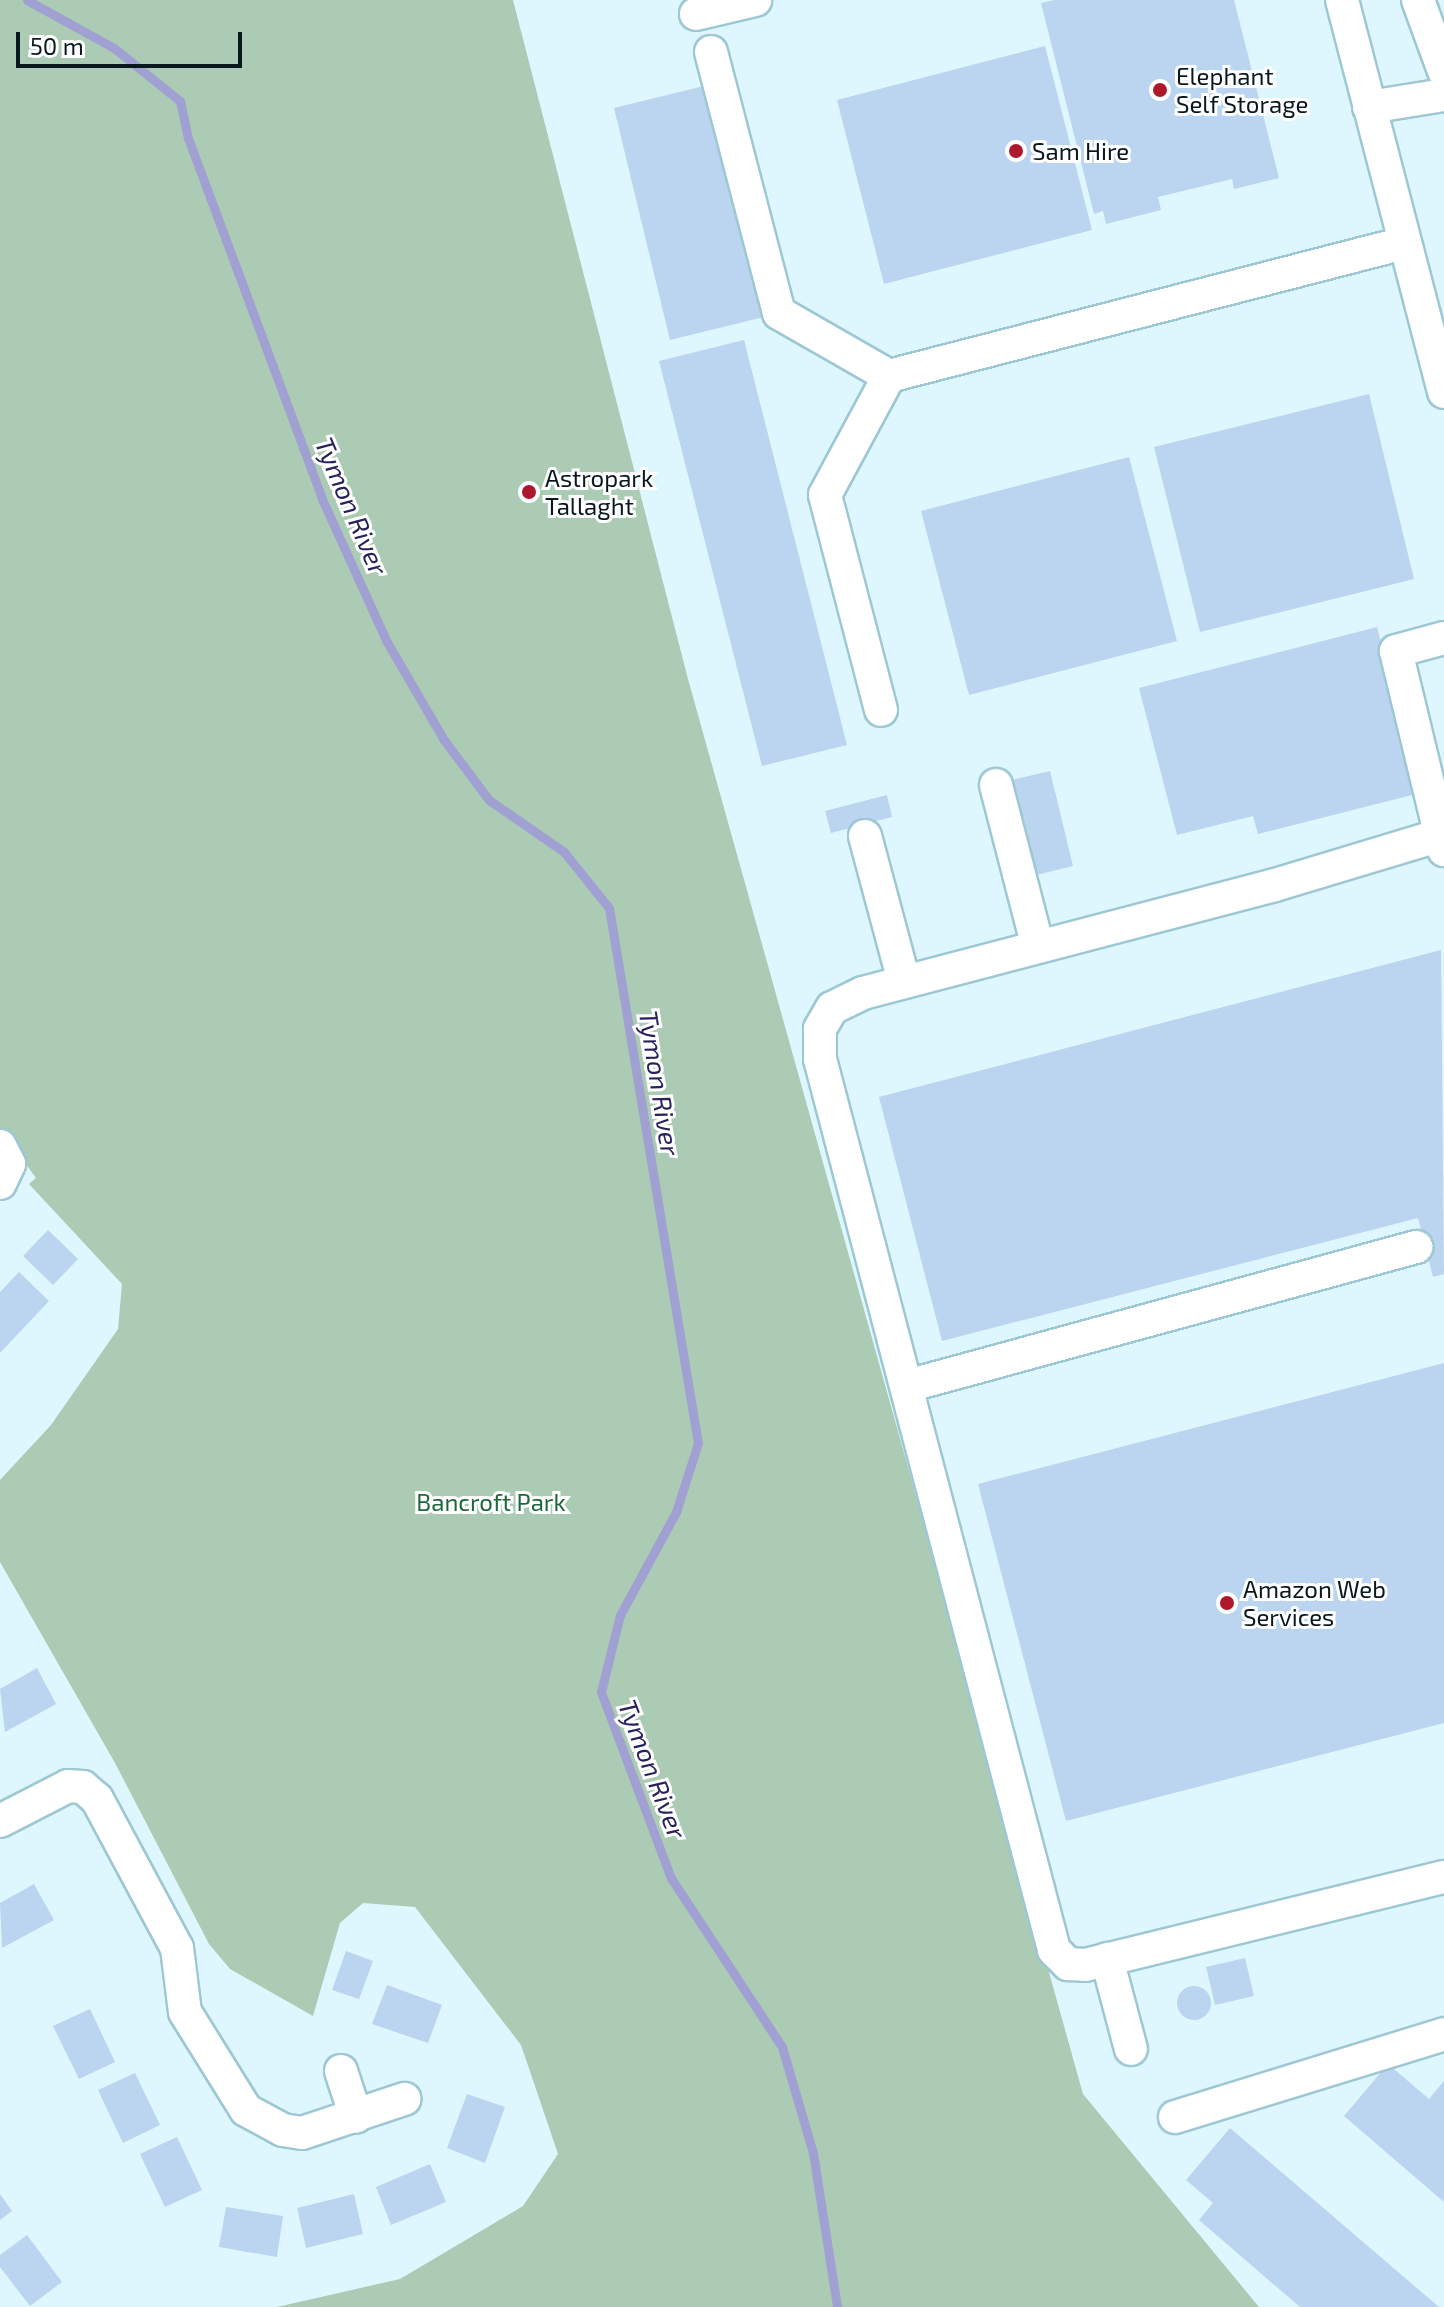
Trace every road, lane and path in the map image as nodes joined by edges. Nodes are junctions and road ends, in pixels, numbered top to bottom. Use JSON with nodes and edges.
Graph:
{"nodes":[{"id":1,"x":755,"y":0,"type":"edge"},
{"id":2,"x":1342,"y":0,"type":"edge"},
{"id":3,"x":1418,"y":0,"type":"edge"},
{"id":4,"x":696,"y":14,"type":"dead end"},
{"id":5,"x":711,"y":52,"type":"dead end"},
{"id":6,"x":1444,"y":71,"type":"edge"},
{"id":7,"x":1444,"y":95,"type":"edge"},
{"id":8,"x":1369,"y":107,"type":"junction"},
{"id":9,"x":1404,"y":243,"type":"junction"},
{"id":10,"x":889,"y":376,"type":"junction"},
{"id":11,"x":1444,"y":392,"type":"edge"},
{"id":12,"x":1444,"y":638,"type":"edge"},
{"id":13,"x":881,"y":710,"type":"dead end"},
{"id":14,"x":996,"y":785,"type":"dead end"},
{"id":15,"x":865,"y":836,"type":"dead end"},
{"id":16,"x":1443,"y":837,"type":"edge"},
{"id":17,"x":1038,"y":947,"type":"junction"},
{"id":18,"x":904,"y":982,"type":"junction"},
{"id":19,"x":0,"y":1146,"type":"edge"},
{"id":20,"x":0,"y":1183,"type":"edge"},
{"id":21,"x":1416,"y":1247,"type":"dead end"},
{"id":22,"x":907,"y":1386,"type":"junction"},
{"id":23,"x":0,"y":1821,"type":"edge"},
{"id":24,"x":1444,"y":1877,"type":"edge"},
{"id":25,"x":1107,"y":1959,"type":"junction"},
{"id":26,"x":1444,"y":2034,"type":"edge"},
{"id":27,"x":1131,"y":2049,"type":"dead end"},
{"id":28,"x":341,"y":2071,"type":"dead end"},
{"id":29,"x":404,"y":2099,"type":"dead end"},
{"id":30,"x":356,"y":2117,"type":"junction"},
{"id":31,"x":1175,"y":2117,"type":"dead end"}],
"edges":[{"from":1,"to":4,"type":"street"},
{"from":2,"to":8,"type":"street"},
{"from":3,"to":6,"type":"street"},
{"from":5,"to":10,"type":"street"},
{"from":7,"to":8,"type":"street"},
{"from":8,"to":9,"type":"street"},
{"from":9,"to":10,"type":"street"},
{"from":9,"to":11,"type":"street"},
{"from":10,"to":13,"type":"street"},
{"from":12,"to":16,"type":"street"},
{"from":14,"to":17,"type":"street"},
{"from":15,"to":18,"type":"street"},
{"from":16,"to":17,"type":"street"},
{"from":17,"to":18,"type":"street"},
{"from":18,"to":22,"type":"street"},
{"from":19,"to":20,"type":"street"},
{"from":21,"to":22,"type":"street"},
{"from":22,"to":25,"type":"street"},
{"from":23,"to":30,"type":"street"},
{"from":24,"to":25,"type":"street"},
{"from":25,"to":27,"type":"street"},
{"from":26,"to":31,"type":"street"},
{"from":28,"to":30,"type":"street"},
{"from":29,"to":30,"type":"street"}]}
